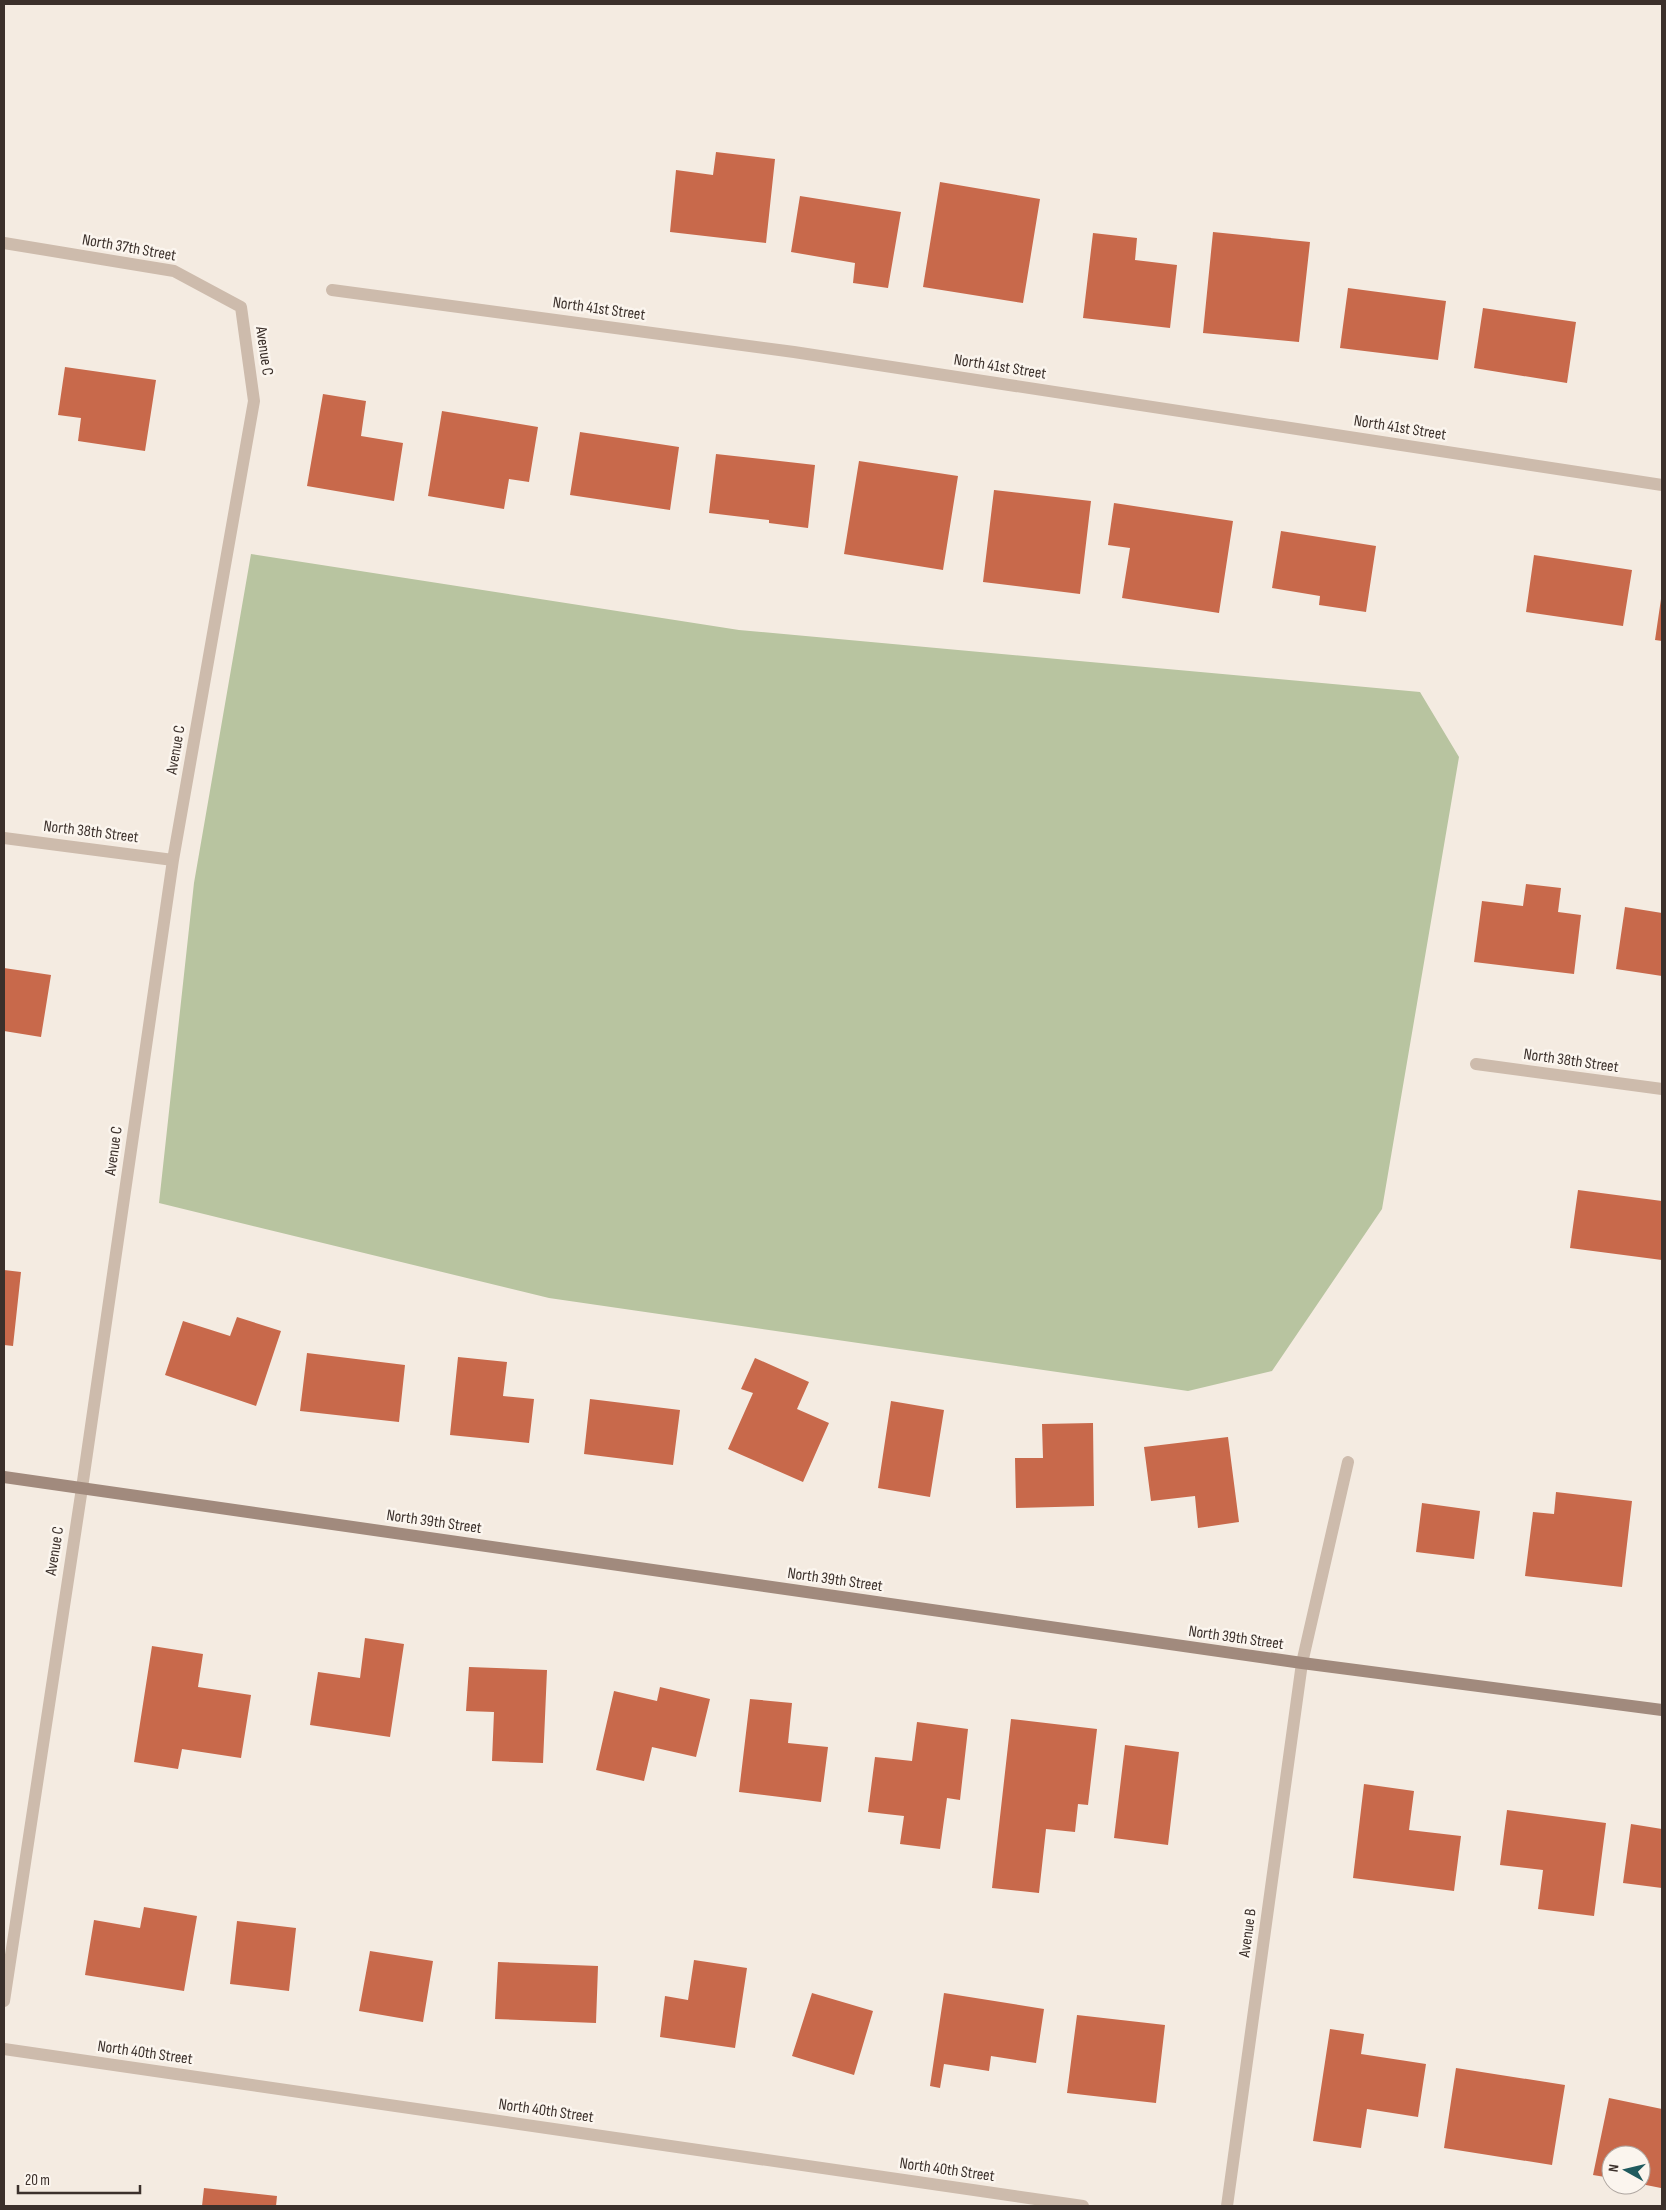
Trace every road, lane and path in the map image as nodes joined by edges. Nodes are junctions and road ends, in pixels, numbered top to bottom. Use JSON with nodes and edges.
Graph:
{"nodes":[{"id":1,"x":4,"y":243,"type":"edge"},
{"id":2,"x":332,"y":290,"type":"dead end"},
{"id":3,"x":241,"y":307,"type":"joint"},
{"id":4,"x":1662,"y":485,"type":"edge"},
{"id":5,"x":4,"y":838,"type":"edge"},
{"id":6,"x":173,"y":860,"type":"junction"},
{"id":7,"x":1476,"y":1064,"type":"dead end"},
{"id":8,"x":1662,"y":1089,"type":"edge"},
{"id":9,"x":1348,"y":1462,"type":"dead end"},
{"id":10,"x":4,"y":1477,"type":"edge"},
{"id":11,"x":82,"y":1488,"type":"junction"},
{"id":12,"x":1302,"y":1664,"type":"junction"},
{"id":13,"x":1662,"y":1710,"type":"edge"},
{"id":14,"x":4,"y":2001,"type":"edge"},
{"id":15,"x":4,"y":2049,"type":"edge"},
{"id":16,"x":1083,"y":2206,"type":"edge"},
{"id":17,"x":1227,"y":2206,"type":"edge"}],
"edges":[{"from":1,"to":3,"type":"street","name":"North 37th Street"},
{"from":2,"to":4,"type":"street","name":"North 41st Street"},
{"from":3,"to":6,"type":"street","name":"Avenue C"},
{"from":5,"to":6,"type":"street","name":"North 38th Street"},
{"from":6,"to":11,"type":"street","name":"Avenue C"},
{"from":7,"to":8,"type":"street","name":"North 38th Street"},
{"from":9,"to":12,"type":"street","name":"Avenue B"},
{"from":10,"to":11,"type":"street","name":"North 39th Street"},
{"from":11,"to":12,"type":"street","name":"North 39th Street"},
{"from":11,"to":14,"type":"street","name":"Avenue C"},
{"from":12,"to":13,"type":"street","name":"North 39th Street"},
{"from":12,"to":17,"type":"street","name":"Avenue B"},
{"from":15,"to":16,"type":"street","name":"North 40th Street"}]}
